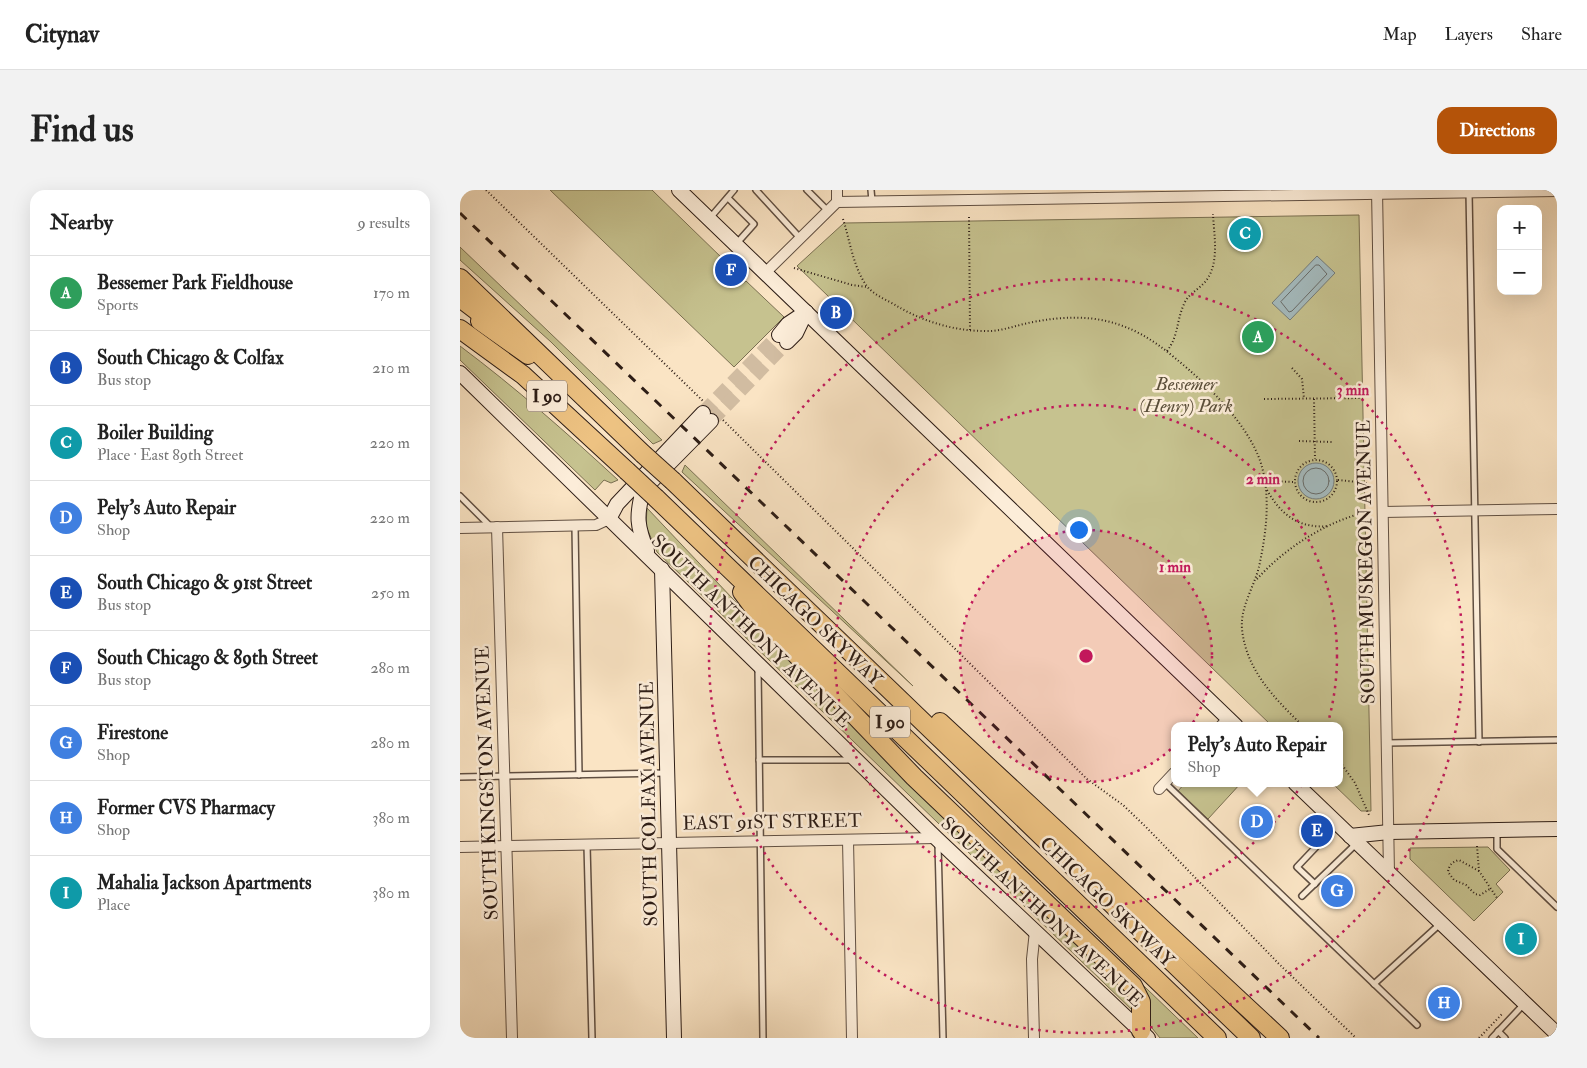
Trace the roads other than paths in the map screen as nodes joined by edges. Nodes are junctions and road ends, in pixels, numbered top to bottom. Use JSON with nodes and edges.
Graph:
{"nodes":[{"id":1,"x":679,"y":190,"type":"edge"},
{"id":2,"x":734,"y":190,"type":"edge"},
{"id":3,"x":756,"y":190,"type":"edge"},
{"id":4,"x":807,"y":190,"type":"edge"},
{"id":5,"x":837,"y":190,"type":"edge"},
{"id":6,"x":871,"y":190,"type":"edge"},
{"id":7,"x":1469,"y":191,"type":"edge"},
{"id":8,"x":1557,"y":191,"type":"edge"},
{"id":9,"x":1377,"y":192,"type":"edge"},
{"id":10,"x":1018,"y":195,"type":"edge"},
{"id":11,"x":728,"y":198,"type":"junction"},
{"id":12,"x":837,"y":202,"type":"junction"},
{"id":13,"x":872,"y":202,"type":"junction"},
{"id":14,"x":828,"y":211,"type":"junction"},
{"id":15,"x":709,"y":219,"type":"junction"},
{"id":16,"x":800,"y":238,"type":"junction"},
{"id":17,"x":736,"y":244,"type":"junction"},
{"id":18,"x":765,"y":273,"type":"junction"},
{"id":19,"x":460,"y":274,"type":"edge"},
{"id":20,"x":460,"y":278,"type":"edge"},
{"id":21,"x":460,"y":282,"type":"edge"},
{"id":22,"x":460,"y":286,"type":"edge"},
{"id":23,"x":460,"y":299,"type":"edge"},
{"id":24,"x":806,"y":312,"type":"junction"},
{"id":25,"x":460,"y":329,"type":"edge"},
{"id":26,"x":783,"y":339,"type":"tunnel mouth"},
{"id":27,"x":460,"y":373,"type":"edge"},
{"id":28,"x":572,"y":385,"type":"junction"},
{"id":29,"x":650,"y":494,"type":"junction"},
{"id":30,"x":460,"y":496,"type":"edge"},
{"id":31,"x":1557,"y":509,"type":"edge"},
{"id":32,"x":1475,"y":510,"type":"junction"},
{"id":33,"x":1383,"y":512,"type":"junction"},
{"id":34,"x":609,"y":519,"type":"junction"},
{"id":35,"x":575,"y":526,"type":"junction"},
{"id":36,"x":494,"y":527,"type":"junction"},
{"id":37,"x":460,"y":528,"type":"edge"},
{"id":38,"x":706,"y":546,"type":"junction"},
{"id":39,"x":649,"y":557,"type":"junction"},
{"id":40,"x":662,"y":569,"type":"junction"},
{"id":41,"x":862,"y":663,"type":"junction"},
{"id":42,"x":758,"y":664,"type":"junction"},
{"id":43,"x":1227,"y":722,"type":"edge"},
{"id":44,"x":1557,"y":740,"type":"edge"},
{"id":45,"x":1480,"y":742,"type":"junction"},
{"id":46,"x":1387,"y":743,"type":"junction"},
{"id":47,"x":759,"y":760,"type":"junction"},
{"id":48,"x":856,"y":760,"type":"junction"},
{"id":49,"x":668,"y":773,"type":"junction"},
{"id":50,"x":580,"y":775,"type":"junction"},
{"id":51,"x":504,"y":776,"type":"junction"},
{"id":52,"x":1171,"y":776,"type":"edge"},
{"id":53,"x":460,"y":777,"type":"edge"},
{"id":54,"x":1162,"y":786,"type":"joint"},
{"id":55,"x":1300,"y":787,"type":"edge"},
{"id":56,"x":1557,"y":829,"type":"edge"},
{"id":57,"x":1497,"y":830,"type":"junction"},
{"id":58,"x":1388,"y":832,"type":"junction"},
{"id":59,"x":937,"y":839,"type":"junction"},
{"id":60,"x":1353,"y":839,"type":"junction"},
{"id":61,"x":848,"y":840,"type":"junction"},
{"id":62,"x":760,"y":842,"type":"junction"},
{"id":63,"x":669,"y":843,"type":"junction"},
{"id":64,"x":587,"y":845,"type":"junction"},
{"id":65,"x":506,"y":846,"type":"junction"},
{"id":66,"x":1316,"y":846,"type":"dead end"},
{"id":67,"x":460,"y":847,"type":"edge"},
{"id":68,"x":1389,"y":873,"type":"junction"},
{"id":69,"x":1315,"y":884,"type":"junction"},
{"id":70,"x":1302,"y":896,"type":"dead end"},
{"id":71,"x":1557,"y":907,"type":"edge"},
{"id":72,"x":1441,"y":923,"type":"junction"},
{"id":73,"x":1036,"y":931,"type":"junction"},
{"id":74,"x":1374,"y":984,"type":"junction"},
{"id":75,"x":1525,"y":1004,"type":"junction"},
{"id":76,"x":1417,"y":1025,"type":"dead end"},
{"id":77,"x":1498,"y":1032,"type":"junction"},
{"id":78,"x":1557,"y":1034,"type":"edge"},
{"id":79,"x":1144,"y":1035,"type":"edge"},
{"id":80,"x":512,"y":1038,"type":"edge"},
{"id":81,"x":592,"y":1038,"type":"edge"},
{"id":82,"x":674,"y":1038,"type":"edge"},
{"id":83,"x":763,"y":1038,"type":"edge"},
{"id":84,"x":852,"y":1038,"type":"edge"},
{"id":85,"x":943,"y":1038,"type":"edge"},
{"id":86,"x":1034,"y":1038,"type":"edge"},
{"id":87,"x":1217,"y":1038,"type":"edge"},
{"id":88,"x":1252,"y":1038,"type":"edge"},
{"id":89,"x":1280,"y":1038,"type":"edge"},
{"id":90,"x":1492,"y":1038,"type":"edge"},
{"id":91,"x":1505,"y":1038,"type":"edge"}],
"edges":[{"from":1,"to":15,"type":"main road"},
{"from":2,"to":11,"type":"lane"},
{"from":3,"to":16,"type":"lane"},
{"from":4,"to":14,"type":"lane"},
{"from":5,"to":12,"type":"street"},
{"from":6,"to":13,"type":"lane"},
{"from":7,"to":8,"type":"street"},
{"from":7,"to":9,"type":"street"},
{"from":7,"to":32,"type":"lane"},
{"from":9,"to":10,"type":"street"},
{"from":9,"to":33,"type":"street","name":"SOUTH MUSKEGON AVENUE"},
{"from":10,"to":13,"type":"street"},
{"from":11,"to":15,"type":"lane"},
{"from":11,"to":17,"type":"lane"},
{"from":12,"to":13,"type":"street"},
{"from":12,"to":14,"type":"street"},
{"from":14,"to":16,"type":"street"},
{"from":15,"to":17,"type":"main road"},
{"from":16,"to":18,"type":"street"},
{"from":17,"to":18,"type":"main road"},
{"from":18,"to":24,"type":"main road"},
{"from":19,"to":28,"type":"highway","number":"I 90"},
{"from":20,"to":28,"type":"highway","number":"I 90"},
{"from":21,"to":28,"type":"highway","number":"I 90"},
{"from":22,"to":28,"type":"highway","number":"I 90"},
{"from":23,"to":28,"type":"highway","number":"I 90"},
{"from":24,"to":26,"type":"main road"},
{"from":24,"to":43,"type":"main road"},
{"from":25,"to":29,"type":"highway","name":"CHICAGO SKYWAY","number":"I 90","bridge":true},
{"from":27,"to":34,"type":"main road","name":"SOUTH ANTHONY AVENUE"},
{"from":28,"to":41,"type":"highway","name":"CHICAGO SKYWAY","number":"I 90","bridge":true},
{"from":29,"to":34,"type":"main road"},
{"from":29,"to":34,"type":"main road"},
{"from":29,"to":38,"type":"highway","name":"CHICAGO SKYWAY","number":"I 90"},
{"from":29,"to":39,"type":"main road"},
{"from":30,"to":36,"type":"lane"},
{"from":31,"to":32,"type":"street"},
{"from":32,"to":33,"type":"street"},
{"from":32,"to":45,"type":"lane"},
{"from":33,"to":46,"type":"street","name":"SOUTH MUSKEGON AVENUE"},
{"from":34,"to":35,"type":"street"},
{"from":34,"to":39,"type":"main road","name":"SOUTH ANTHONY AVENUE"},
{"from":35,"to":36,"type":"street"},
{"from":35,"to":50,"type":"lane"},
{"from":36,"to":37,"type":"street"},
{"from":36,"to":51,"type":"street","name":"SOUTH KINGSTON AVENUE"},
{"from":38,"to":79,"type":"highway"},
{"from":38,"to":87,"type":"highway","name":"CHICAGO SKYWAY","number":"I 90"},
{"from":39,"to":40,"type":"main road","name":"SOUTH ANTHONY AVENUE"},
{"from":40,"to":42,"type":"main road","name":"SOUTH ANTHONY AVENUE"},
{"from":40,"to":49,"type":"main road","name":"SOUTH COLFAX AVENUE"},
{"from":41,"to":88,"type":"highway","name":"CHICAGO SKYWAY","number":"I 90"},
{"from":41,"to":89,"type":"highway"},
{"from":42,"to":47,"type":"lane"},
{"from":42,"to":48,"type":"main road","name":"SOUTH ANTHONY AVENUE"},
{"from":44,"to":45,"type":"lane"},
{"from":45,"to":46,"type":"lane"},
{"from":46,"to":58,"type":"street","name":"SOUTH MUSKEGON AVENUE"},
{"from":47,"to":48,"type":"lane"},
{"from":47,"to":62,"type":"lane"},
{"from":48,"to":59,"type":"main road","name":"SOUTH ANTHONY AVENUE"},
{"from":49,"to":50,"type":"lane"},
{"from":49,"to":63,"type":"main road","name":"SOUTH COLFAX AVENUE"},
{"from":50,"to":51,"type":"lane"},
{"from":51,"to":53,"type":"lane"},
{"from":51,"to":65,"type":"street","name":"SOUTH KINGSTON AVENUE"},
{"from":52,"to":54,"type":"street"},
{"from":54,"to":74,"type":"lane"},
{"from":55,"to":60,"type":"main road"},
{"from":56,"to":57,"type":"main road"},
{"from":57,"to":58,"type":"main road"},
{"from":57,"to":71,"type":"lane"},
{"from":58,"to":60,"type":"main road"},
{"from":58,"to":68,"type":"street","name":"SOUTH MUSKEGON AVENUE"},
{"from":59,"to":61,"type":"street","name":"EAST 91ST STREET"},
{"from":59,"to":73,"type":"main road","name":"SOUTH ANTHONY AVENUE"},
{"from":59,"to":85,"type":"lane"},
{"from":60,"to":68,"type":"main road"},
{"from":60,"to":69,"type":"lane"},
{"from":61,"to":62,"type":"street","name":"EAST 91ST STREET"},
{"from":61,"to":84,"type":"street"},
{"from":62,"to":63,"type":"street","name":"EAST 91ST STREET"},
{"from":62,"to":83,"type":"lane"},
{"from":63,"to":64,"type":"street","name":"EAST 91ST STREET"},
{"from":63,"to":82,"type":"main road","name":"SOUTH COLFAX AVENUE"},
{"from":64,"to":65,"type":"street","name":"EAST 91ST STREET"},
{"from":64,"to":81,"type":"lane"},
{"from":65,"to":67,"type":"street","name":"EAST 91ST STREET"},
{"from":65,"to":80,"type":"street","name":"SOUTH KINGSTON AVENUE"},
{"from":66,"to":69,"type":"lane"},
{"from":68,"to":72,"type":"main road"},
{"from":69,"to":70,"type":"lane"},
{"from":72,"to":74,"type":"lane"},
{"from":72,"to":75,"type":"main road"},
{"from":73,"to":79,"type":"main road","name":"SOUTH ANTHONY AVENUE"},
{"from":73,"to":86,"type":"street"},
{"from":74,"to":76,"type":"lane"},
{"from":75,"to":77,"type":"lane"},
{"from":75,"to":78,"type":"main road"},
{"from":77,"to":90,"type":"lane"},
{"from":77,"to":91,"type":"lane"}]}
